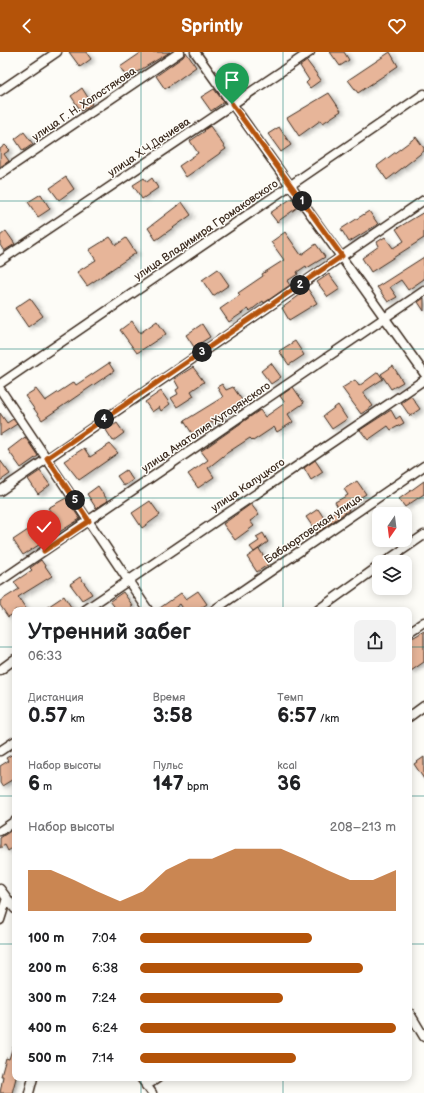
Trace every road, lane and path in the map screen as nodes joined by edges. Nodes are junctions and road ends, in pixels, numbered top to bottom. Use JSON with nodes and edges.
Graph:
{"nodes":[{"id":1,"x":57,"y":52,"type":"edge"},
{"id":2,"x":180,"y":52,"type":"edge"},
{"id":3,"x":195,"y":52,"type":"edge"},
{"id":4,"x":310,"y":52,"type":"edge"},
{"id":5,"x":0,"y":91,"type":"edge"},
{"id":6,"x":424,"y":94,"type":"edge"},
{"id":7,"x":232,"y":104,"type":"junction"},
{"id":8,"x":0,"y":174,"type":"edge"},
{"id":9,"x":290,"y":185,"type":"junction"},
{"id":10,"x":424,"y":200,"type":"edge"},
{"id":11,"x":342,"y":256,"type":"junction"},
{"id":12,"x":0,"y":261,"type":"edge"},
{"id":13,"x":424,"y":291,"type":"edge"},
{"id":14,"x":385,"y":318,"type":"junction"},
{"id":15,"x":424,"y":373,"type":"edge"},
{"id":16,"x":424,"y":380,"type":"edge"},
{"id":17,"x":0,"y":384,"type":"edge"},
{"id":18,"x":0,"y":388,"type":"edge"},
{"id":19,"x":47,"y":458,"type":"junction"},
{"id":20,"x":424,"y":466,"type":"edge"},
{"id":21,"x":0,"y":490,"type":"edge"},
{"id":22,"x":89,"y":521,"type":"junction"},
{"id":23,"x":424,"y":535,"type":"edge"},
{"id":24,"x":395,"y":555,"type":"edge"},
{"id":25,"x":372,"y":571,"type":"edge"},
{"id":26,"x":128,"y":580,"type":"junction"},
{"id":27,"x":0,"y":582,"type":"edge"},
{"id":28,"x":89,"y":607,"type":"edge"},
{"id":29,"x":146,"y":607,"type":"edge"},
{"id":30,"x":218,"y":607,"type":"edge"},
{"id":31,"x":322,"y":607,"type":"edge"},
{"id":32,"x":424,"y":622,"type":"edge"},
{"id":33,"x":412,"y":630,"type":"edge"},
{"id":34,"x":12,"y":661,"type":"edge"},
{"id":35,"x":0,"y":670,"type":"edge"},
{"id":36,"x":424,"y":706,"type":"edge"},
{"id":37,"x":412,"y":715,"type":"edge"},
{"id":38,"x":12,"y":743,"type":"edge"},
{"id":39,"x":0,"y":751,"type":"edge"},
{"id":40,"x":12,"y":823,"type":"edge"},
{"id":41,"x":0,"y":832,"type":"edge"},
{"id":42,"x":0,"y":889,"type":"edge"},
{"id":43,"x":7,"y":898,"type":"junction"},
{"id":44,"x":12,"y":905,"type":"edge"},
{"id":45,"x":0,"y":920,"type":"edge"},
{"id":46,"x":412,"y":1017,"type":"edge"},
{"id":47,"x":424,"y":1037,"type":"edge"},
{"id":48,"x":32,"y":1081,"type":"edge"},
{"id":49,"x":143,"y":1081,"type":"edge"},
{"id":50,"x":154,"y":1081,"type":"edge"},
{"id":51,"x":146,"y":1086,"type":"junction"},
{"id":52,"x":29,"y":1093,"type":"edge"},
{"id":53,"x":152,"y":1093,"type":"edge"}],
"edges":[{"from":1,"to":5,"type":"street"},
{"from":2,"to":8,"type":"street","name":"улица Г. Н. Холостякова"},
{"from":3,"to":7,"type":"street"},
{"from":4,"to":7,"type":"street","name":"улица Х.Ч.Дачиева"},
{"from":6,"to":9,"type":"street","name":"улица Владимира Громаковского"},
{"from":7,"to":9,"type":"street"},
{"from":7,"to":12,"type":"street","name":"улица Х.Ч.Дачиева"},
{"from":9,"to":11,"type":"street"},
{"from":9,"to":17,"type":"street","name":"улица Владимира Громаковского"},
{"from":10,"to":11,"type":"street"},
{"from":11,"to":14,"type":"street"},
{"from":11,"to":19,"type":"street"},
{"from":13,"to":14,"type":"street","name":"улица Анатолия Хуторянского"},
{"from":14,"to":15,"type":"street"},
{"from":14,"to":22,"type":"street","name":"улица Анатолия Хуторянского"},
{"from":16,"to":26,"type":"street","name":"улица Калуцкого"},
{"from":18,"to":19,"type":"street"},
{"from":19,"to":21,"type":"street"},
{"from":19,"to":22,"type":"street"},
{"from":20,"to":30,"type":"street","name":"Бабаюртовская улица"},
{"from":22,"to":26,"type":"street"},
{"from":22,"to":27,"type":"street","name":"улица Анатолия Хуторянского"},
{"from":23,"to":24,"type":"street"},
{"from":25,"to":31,"type":"street"},
{"from":26,"to":28,"type":"street","name":"улица Калуцкого"},
{"from":26,"to":29,"type":"street"},
{"from":32,"to":33,"type":"street"},
{"from":34,"to":35,"type":"street"},
{"from":36,"to":37,"type":"street"},
{"from":38,"to":39,"type":"street"},
{"from":40,"to":41,"type":"street"},
{"from":42,"to":43,"type":"street"},
{"from":43,"to":44,"type":"street"},
{"from":43,"to":45,"type":"street"},
{"from":46,"to":47,"type":"street"},
{"from":48,"to":52,"type":"street"},
{"from":49,"to":51,"type":"street"},
{"from":50,"to":51,"type":"street"},
{"from":51,"to":53,"type":"street"}]}
